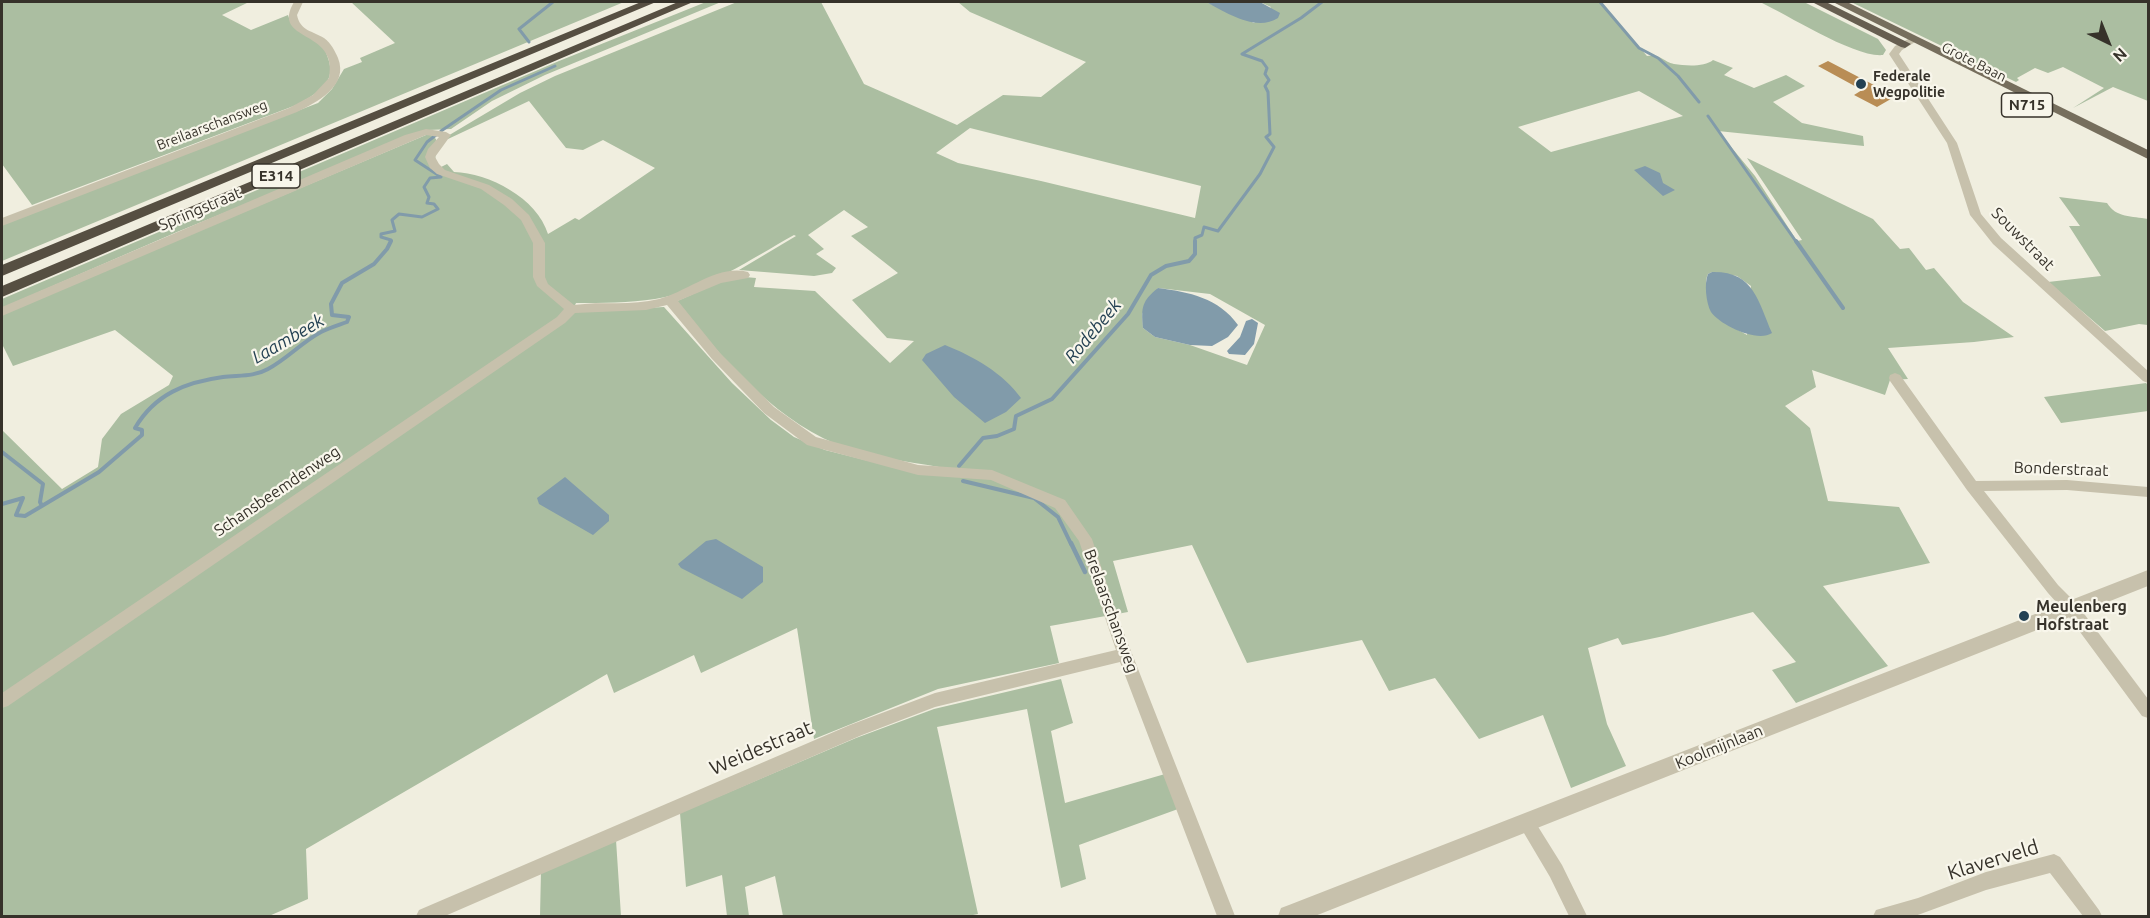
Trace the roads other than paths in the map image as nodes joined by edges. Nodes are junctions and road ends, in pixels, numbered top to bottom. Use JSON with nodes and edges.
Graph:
{"nodes":[{"id":1,"x":298,"y":2,"type":"edge"},
{"id":2,"x":650,"y":2,"type":"edge"},
{"id":3,"x":687,"y":2,"type":"edge"},
{"id":4,"x":1818,"y":2,"type":"edge"},
{"id":5,"x":1839,"y":2,"type":"edge"},
{"id":6,"x":1910,"y":41,"type":"junction"},
{"id":7,"x":2148,"y":155,"type":"edge"},
{"id":8,"x":2148,"y":166,"type":"edge"},
{"id":9,"x":2,"y":222,"type":"edge"},
{"id":10,"x":2,"y":272,"type":"edge"},
{"id":11,"x":744,"y":275,"type":"dead end"},
{"id":12,"x":2,"y":292,"type":"edge"},
{"id":13,"x":670,"y":300,"type":"junction"},
{"id":14,"x":572,"y":309,"type":"junction"},
{"id":15,"x":2,"y":312,"type":"edge"},
{"id":16,"x":1895,"y":378,"type":"dead end"},
{"id":17,"x":2148,"y":378,"type":"edge"},
{"id":18,"x":1972,"y":486,"type":"junction"},
{"id":19,"x":2148,"y":492,"type":"edge"},
{"id":20,"x":2148,"y":578,"type":"edge"},
{"id":21,"x":2071,"y":608,"type":"junction"},
{"id":22,"x":1126,"y":654,"type":"junction"},
{"id":23,"x":2,"y":701,"type":"edge"},
{"id":24,"x":2148,"y":711,"type":"edge"},
{"id":25,"x":1526,"y":823,"type":"junction"},
{"id":26,"x":425,"y":916,"type":"edge"},
{"id":27,"x":1226,"y":916,"type":"edge"},
{"id":28,"x":1289,"y":916,"type":"edge"},
{"id":29,"x":1578,"y":916,"type":"edge"},
{"id":30,"x":1881,"y":916,"type":"edge"},
{"id":31,"x":2093,"y":916,"type":"edge"}],
"edges":[{"from":1,"to":9,"type":"street","name":"Breilaarschansweg"},
{"from":2,"to":10,"type":"highway","number":"E314"},
{"from":3,"to":12,"type":"highway","number":"E314"},
{"from":4,"to":6,"type":"highway","name":"Grote Baan","number":"N715"},
{"from":5,"to":6,"type":"main road","name":"Grote Baan","number":"N715"},
{"from":6,"to":7,"type":"main road","name":"Grote Baan","number":"N715"},
{"from":6,"to":8,"type":"main road","name":"Grote Baan","number":"N715"},
{"from":6,"to":17,"type":"street","name":"Souwstraat"},
{"from":11,"to":13,"type":"street"},
{"from":13,"to":14,"type":"street"},
{"from":13,"to":22,"type":"street","name":"Brelaarschansweg"},
{"from":14,"to":15,"type":"street","name":"Springstraat"},
{"from":14,"to":23,"type":"street","name":"Schansbeemdenweg"},
{"from":16,"to":18,"type":"street"},
{"from":18,"to":19,"type":"street","name":"Bonderstraat"},
{"from":18,"to":21,"type":"street"},
{"from":20,"to":21,"type":"street","name":"Koolmijnlaan"},
{"from":21,"to":24,"type":"street"},
{"from":21,"to":25,"type":"street","name":"Koolmijnlaan"},
{"from":22,"to":26,"type":"street","name":"Weidestraat"},
{"from":22,"to":27,"type":"street","name":"Brelaarschansweg"},
{"from":25,"to":28,"type":"street","name":"Koolmijnlaan"},
{"from":25,"to":29,"type":"street"},
{"from":30,"to":31,"type":"street","name":"Klaverveld"}]}
